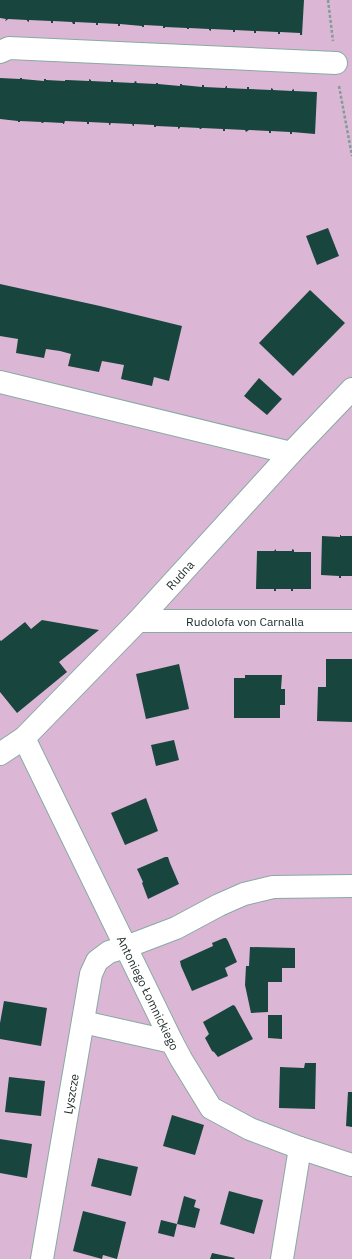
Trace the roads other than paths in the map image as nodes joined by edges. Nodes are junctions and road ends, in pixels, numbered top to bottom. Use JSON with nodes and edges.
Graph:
{"nodes":[{"id":1,"x":0,"y":52,"type":"edge"},
{"id":2,"x":336,"y":63,"type":"dead end"},
{"id":3,"x":0,"y":382,"type":"edge"},
{"id":4,"x":352,"y":389,"type":"edge"},
{"id":5,"x":292,"y":453,"type":"junction"},
{"id":6,"x":138,"y":621,"type":"junction"},
{"id":7,"x":352,"y":621,"type":"edge"},
{"id":8,"x":24,"y":738,"type":"junction"},
{"id":9,"x":0,"y":754,"type":"edge"},
{"id":10,"x":352,"y":886,"type":"edge"},
{"id":11,"x":126,"y":948,"type":"junction"},
{"id":12,"x":83,"y":1022,"type":"junction"},
{"id":13,"x":172,"y":1042,"type":"junction"},
{"id":14,"x":300,"y":1148,"type":"junction"},
{"id":15,"x":352,"y":1165,"type":"edge"},
{"id":16,"x":42,"y":1259,"type":"edge"},
{"id":17,"x":282,"y":1259,"type":"edge"}],
"edges":[{"from":1,"to":2,"type":"street"},
{"from":3,"to":5,"type":"street"},
{"from":4,"to":5,"type":"street","name":"Rudna"},
{"from":5,"to":6,"type":"street","name":"Rudna"},
{"from":6,"to":7,"type":"street","name":"Rudolofa von Carnalla"},
{"from":6,"to":8,"type":"street","name":"Rudna"},
{"from":8,"to":9,"type":"street","name":"Rudna"},
{"from":8,"to":11,"type":"street","name":"Antoniego Łomnickiego"},
{"from":10,"to":11,"type":"street"},
{"from":11,"to":12,"type":"street","name":"Lyszcze"},
{"from":11,"to":13,"type":"street","name":"Antoniego Łomnickiego"},
{"from":12,"to":13,"type":"street"},
{"from":12,"to":16,"type":"street","name":"Lyszcze"},
{"from":13,"to":14,"type":"street","name":"Antoniego Łomnickiego"},
{"from":14,"to":15,"type":"street","name":"Antoniego Łomnickiego"},
{"from":14,"to":17,"type":"street"}]}
